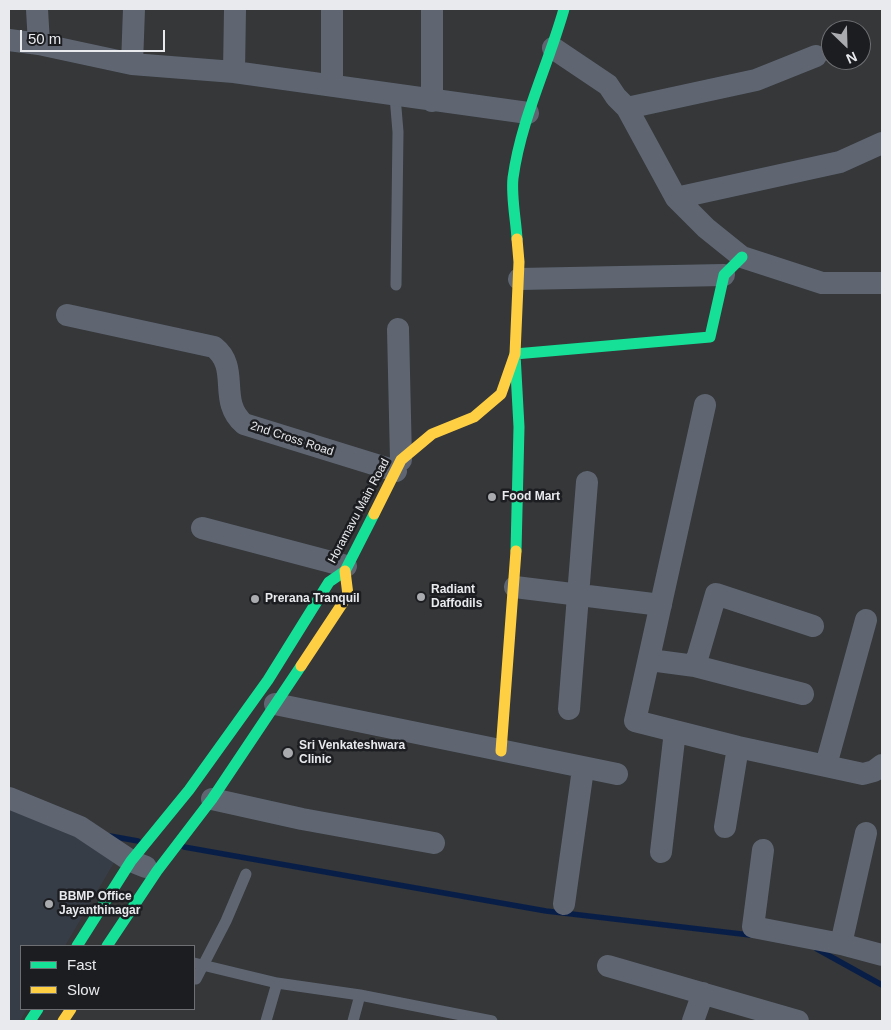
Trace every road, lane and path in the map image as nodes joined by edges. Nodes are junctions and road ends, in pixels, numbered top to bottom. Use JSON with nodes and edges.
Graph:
{"nodes":[{"id":1,"x":37,"y":9,"type":"edge"},
{"id":2,"x":134,"y":9,"type":"edge"},
{"id":3,"x":235,"y":9,"type":"edge"},
{"id":4,"x":332,"y":9,"type":"edge"},
{"id":5,"x":432,"y":9,"type":"edge"},
{"id":6,"x":564,"y":9,"type":"edge"},
{"id":7,"x":9,"y":40,"type":"edge"},
{"id":8,"x":38,"y":44,"type":"junction"},
{"id":9,"x":553,"y":48,"type":"junction"},
{"id":10,"x":816,"y":56,"type":"dead end"},
{"id":11,"x":132,"y":64,"type":"junction"},
{"id":12,"x":234,"y":72,"type":"junction"},
{"id":13,"x":332,"y":85,"type":"junction"},
{"id":14,"x":395,"y":96,"type":"junction"},
{"id":15,"x":432,"y":101,"type":"junction"},
{"id":16,"x":627,"y":108,"type":"junction"},
{"id":17,"x":528,"y":113,"type":"junction"},
{"id":18,"x":882,"y":143,"type":"edge"},
{"id":19,"x":676,"y":198,"type":"junction"},
{"id":20,"x":742,"y":257,"type":"junction"},
{"id":21,"x":724,"y":275,"type":"junction"},
{"id":22,"x":519,"y":278,"type":"junction"},
{"id":23,"x":882,"y":283,"type":"edge"},
{"id":24,"x":396,"y":285,"type":"dead end"},
{"id":25,"x":67,"y":315,"type":"dead end"},
{"id":26,"x":398,"y":330,"type":"dead end"},
{"id":27,"x":515,"y":354,"type":"junction"},
{"id":28,"x":705,"y":405,"type":"dead end"},
{"id":29,"x":399,"y":465,"type":"junction"},
{"id":30,"x":587,"y":482,"type":"dead end"},
{"id":31,"x":202,"y":528,"type":"dead end"},
{"id":32,"x":346,"y":569,"type":"junction"},
{"id":33,"x":515,"y":586,"type":"junction"},
{"id":34,"x":577,"y":593,"type":"junction"},
{"id":35,"x":661,"y":605,"type":"junction"},
{"id":36,"x":866,"y":620,"type":"dead end"},
{"id":37,"x":813,"y":626,"type":"dead end"},
{"id":38,"x":650,"y":660,"type":"junction"},
{"id":39,"x":695,"y":666,"type":"junction"},
{"id":40,"x":802,"y":694,"type":"dead end"},
{"id":41,"x":275,"y":704,"type":"junction"},
{"id":42,"x":569,"y":709,"type":"dead end"},
{"id":43,"x":675,"y":731,"type":"junction"},
{"id":44,"x":738,"y":747,"type":"junction"},
{"id":45,"x":501,"y":751,"type":"junction"},
{"id":46,"x":826,"y":765,"type":"junction"},
{"id":47,"x":882,"y":765,"type":"edge"},
{"id":48,"x":583,"y":769,"type":"junction"},
{"id":49,"x":617,"y":774,"type":"dead end"},
{"id":50,"x":9,"y":798,"type":"edge"},
{"id":51,"x":212,"y":799,"type":"junction"},
{"id":52,"x":725,"y":826,"type":"dead end"},
{"id":53,"x":866,"y":833,"type":"dead end"},
{"id":54,"x":434,"y":843,"type":"dead end"},
{"id":55,"x":763,"y":850,"type":"dead end"},
{"id":56,"x":661,"y":852,"type":"dead end"},
{"id":57,"x":131,"y":861,"type":"junction"},
{"id":58,"x":158,"y":871,"type":"junction"},
{"id":59,"x":246,"y":874,"type":"dead end"},
{"id":60,"x":564,"y":904,"type":"dead end"},
{"id":61,"x":109,"y":944,"type":"edge"},
{"id":62,"x":841,"y":944,"type":"junction"},
{"id":63,"x":78,"y":945,"type":"edge"},
{"id":64,"x":882,"y":955,"type":"edge"},
{"id":65,"x":199,"y":964,"type":"edge"},
{"id":66,"x":608,"y":966,"type":"dead end"},
{"id":67,"x":196,"y":979,"type":"dead end"},
{"id":68,"x":277,"y":983,"type":"junction"},
{"id":69,"x":703,"y":993,"type":"junction"},
{"id":70,"x":360,"y":995,"type":"junction"},
{"id":71,"x":37,"y":1010,"type":"edge"},
{"id":72,"x":70,"y":1010,"type":"edge"},
{"id":73,"x":30,"y":1021,"type":"edge"},
{"id":74,"x":63,"y":1021,"type":"edge"},
{"id":75,"x":266,"y":1021,"type":"edge"},
{"id":76,"x":353,"y":1021,"type":"edge"},
{"id":77,"x":489,"y":1021,"type":"edge"},
{"id":78,"x":693,"y":1021,"type":"edge"},
{"id":79,"x":798,"y":1021,"type":"edge"}],
"edges":[{"from":1,"to":8,"type":"street"},
{"from":2,"to":11,"type":"street"},
{"from":3,"to":12,"type":"street"},
{"from":4,"to":13,"type":"street"},
{"from":5,"to":15,"type":"street"},
{"from":6,"to":9,"type":"main road","name":"Horamavu Main Road"},
{"from":7,"to":8,"type":"street"},
{"from":8,"to":11,"type":"street"},
{"from":9,"to":16,"type":"street"},
{"from":9,"to":17,"type":"main road","name":"Horamavu Main Road"},
{"from":10,"to":16,"type":"street"},
{"from":11,"to":12,"type":"street"},
{"from":12,"to":13,"type":"street"},
{"from":13,"to":14,"type":"street"},
{"from":14,"to":15,"type":"street"},
{"from":14,"to":24,"type":"lane"},
{"from":15,"to":17,"type":"street"},
{"from":16,"to":19,"type":"street"},
{"from":17,"to":22,"type":"main road","name":"Horamavu Main Road"},
{"from":18,"to":19,"type":"street"},
{"from":19,"to":20,"type":"street"},
{"from":20,"to":21,"type":"main road"},
{"from":20,"to":23,"type":"street"},
{"from":21,"to":22,"type":"street"},
{"from":21,"to":27,"type":"main road"},
{"from":22,"to":27,"type":"main road","name":"Horamavu Main Road"},
{"from":25,"to":29,"type":"street","name":"2nd Cross Road"},
{"from":26,"to":29,"type":"street"},
{"from":27,"to":29,"type":"main road","name":"Horamavu Main Road"},
{"from":27,"to":33,"type":"main road"},
{"from":28,"to":35,"type":"street"},
{"from":29,"to":32,"type":"main road","name":"Horamavu Main Road"},
{"from":30,"to":34,"type":"street"},
{"from":31,"to":32,"type":"street"},
{"from":32,"to":41,"type":"main road"},
{"from":32,"to":57,"type":"main road","name":"Horamavu Main Road"},
{"from":33,"to":34,"type":"street"},
{"from":33,"to":45,"type":"main road"},
{"from":34,"to":35,"type":"street"},
{"from":34,"to":42,"type":"street"},
{"from":35,"to":38,"type":"street"},
{"from":36,"to":46,"type":"street"},
{"from":37,"to":39,"type":"street"},
{"from":38,"to":39,"type":"street"},
{"from":38,"to":43,"type":"street"},
{"from":39,"to":40,"type":"street"},
{"from":41,"to":45,"type":"street"},
{"from":41,"to":51,"type":"main road"},
{"from":43,"to":44,"type":"street"},
{"from":43,"to":56,"type":"street"},
{"from":44,"to":46,"type":"street"},
{"from":44,"to":52,"type":"street"},
{"from":45,"to":48,"type":"street"},
{"from":46,"to":47,"type":"street"},
{"from":48,"to":49,"type":"street"},
{"from":48,"to":60,"type":"street"},
{"from":50,"to":57,"type":"street"},
{"from":51,"to":54,"type":"street"},
{"from":51,"to":58,"type":"main road"},
{"from":53,"to":62,"type":"street"},
{"from":55,"to":62,"type":"street"},
{"from":57,"to":58,"type":"street"},
{"from":57,"to":63,"type":"main road","name":"Horamavu Main Road"},
{"from":58,"to":61,"type":"main road"},
{"from":59,"to":65,"type":"lane"},
{"from":62,"to":64,"type":"street"},
{"from":65,"to":67,"type":"lane"},
{"from":65,"to":68,"type":"lane"},
{"from":66,"to":69,"type":"street"},
{"from":68,"to":70,"type":"lane"},
{"from":68,"to":75,"type":"lane"},
{"from":69,"to":78,"type":"street"},
{"from":69,"to":79,"type":"street"},
{"from":70,"to":76,"type":"lane"},
{"from":70,"to":77,"type":"lane"},
{"from":71,"to":73,"type":"main road"},
{"from":72,"to":74,"type":"main road"}]}
